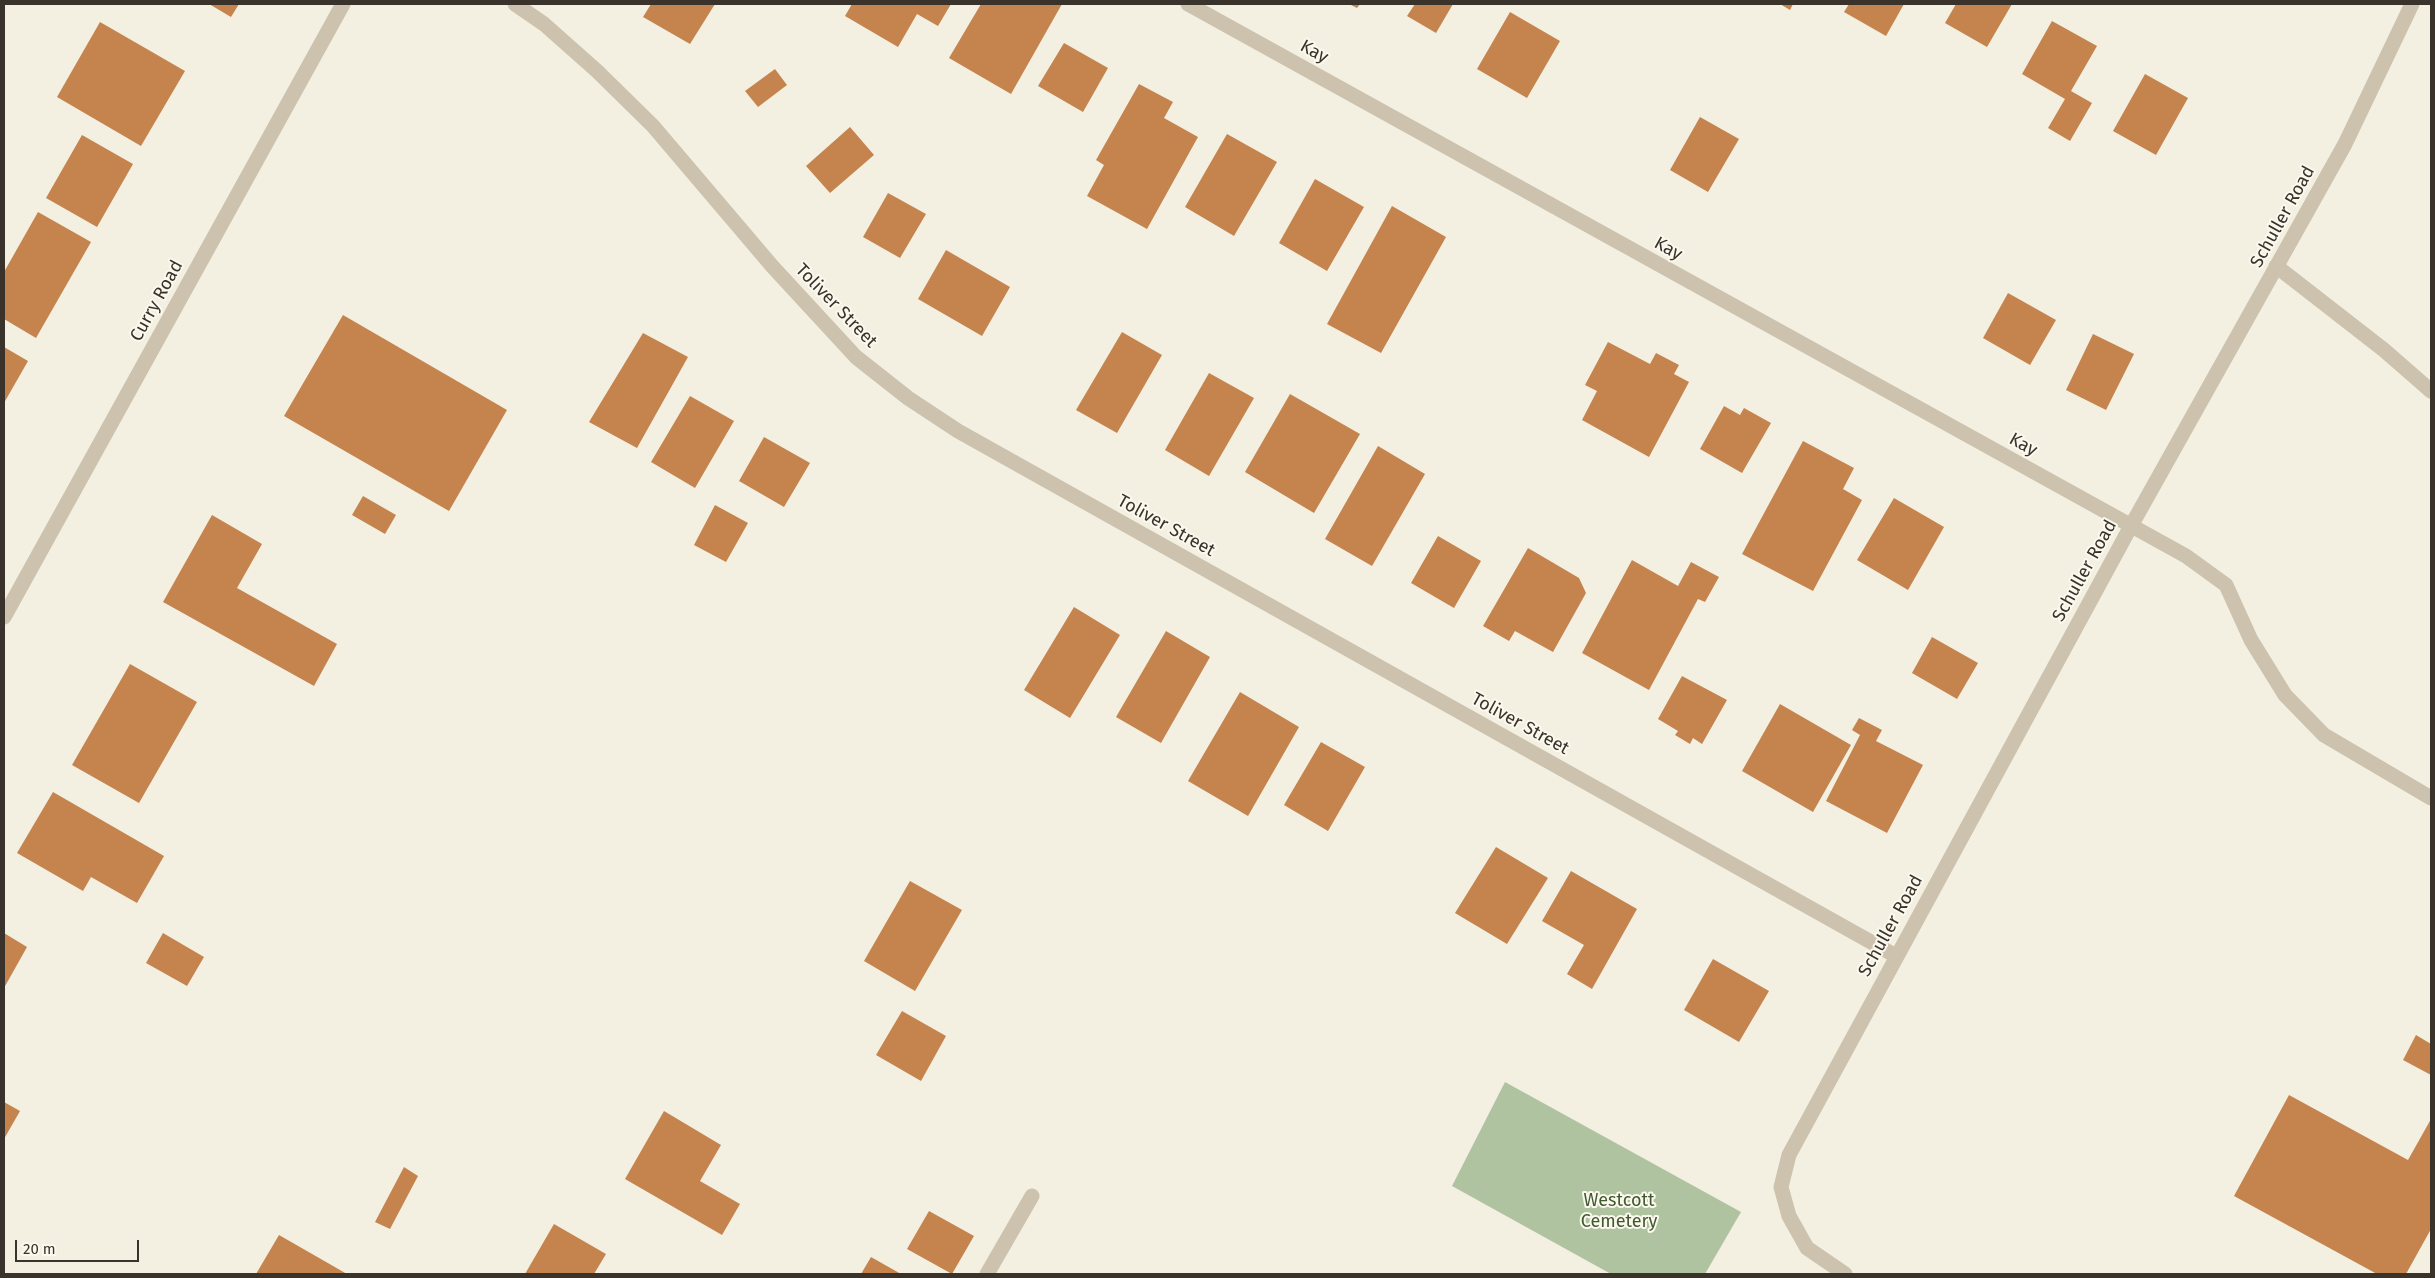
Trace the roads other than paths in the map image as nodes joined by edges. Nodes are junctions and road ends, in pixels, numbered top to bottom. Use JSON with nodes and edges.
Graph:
{"nodes":[{"id":1,"x":343,"y":4,"type":"edge"},
{"id":2,"x":514,"y":4,"type":"edge"},
{"id":3,"x":1188,"y":4,"type":"edge"},
{"id":4,"x":2412,"y":4,"type":"edge"},
{"id":5,"x":2276,"y":266,"type":"junction"},
{"id":6,"x":2431,"y":390,"type":"edge"},
{"id":7,"x":2131,"y":526,"type":"junction"},
{"id":8,"x":4,"y":617,"type":"edge"},
{"id":9,"x":2431,"y":798,"type":"edge"},
{"id":10,"x":1896,"y":956,"type":"junction"},
{"id":11,"x":1032,"y":1196,"type":"dead end"},
{"id":12,"x":987,"y":1274,"type":"edge"},
{"id":13,"x":1845,"y":1274,"type":"edge"}],
"edges":[{"from":1,"to":8,"type":"street","name":"Curry Road"},
{"from":2,"to":10,"type":"street","name":"Toliver Street"},
{"from":3,"to":7,"type":"street","name":"Kay"},
{"from":4,"to":5,"type":"street","name":"Schuller Road"},
{"from":5,"to":6,"type":"street"},
{"from":5,"to":7,"type":"street","name":"Schuller Road"},
{"from":7,"to":9,"type":"street","name":"Kay"},
{"from":7,"to":10,"type":"street","name":"Schuller Road"},
{"from":10,"to":13,"type":"street","name":"Schuller Road"},
{"from":11,"to":12,"type":"street"}]}
